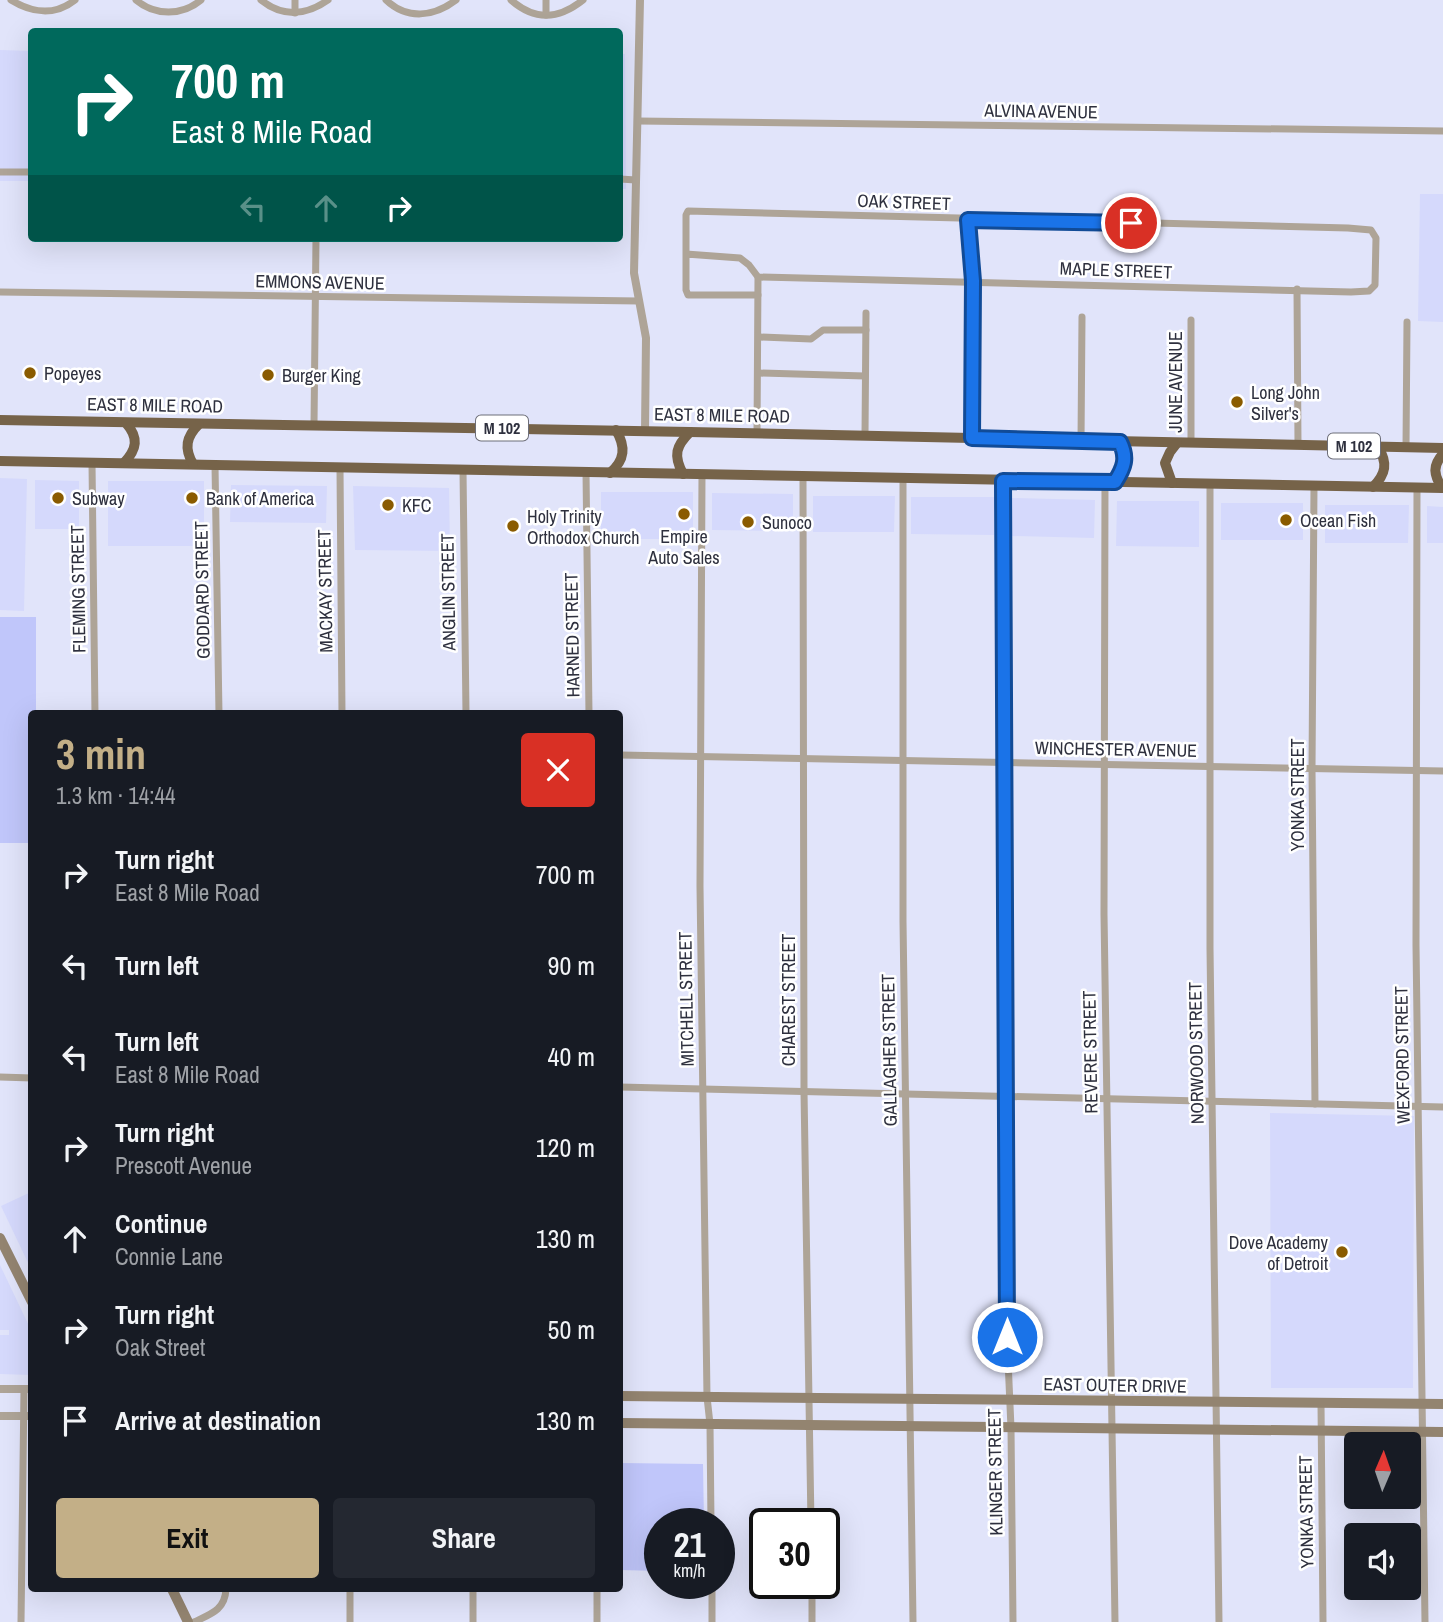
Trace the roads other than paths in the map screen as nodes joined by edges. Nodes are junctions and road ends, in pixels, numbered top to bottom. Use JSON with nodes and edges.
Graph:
{"nodes":[{"id":1,"x":11,"y":0,"type":"edge"},
{"id":2,"x":44,"y":0,"type":"edge"},
{"id":3,"x":75,"y":0,"type":"edge"},
{"id":4,"x":136,"y":0,"type":"edge"},
{"id":5,"x":201,"y":0,"type":"edge"},
{"id":6,"x":261,"y":0,"type":"edge"},
{"id":7,"x":295,"y":0,"type":"edge"},
{"id":8,"x":327,"y":0,"type":"edge"},
{"id":9,"x":386,"y":0,"type":"edge"},
{"id":10,"x":456,"y":0,"type":"edge"},
{"id":11,"x":510,"y":0,"type":"edge"},
{"id":12,"x":546,"y":0,"type":"edge"},
{"id":13,"x":583,"y":0,"type":"edge"},
{"id":14,"x":640,"y":0,"type":"edge"},
{"id":15,"x":44,"y":11,"type":"junction"},
{"id":16,"x":295,"y":13,"type":"junction"},
{"id":17,"x":546,"y":15,"type":"junction"},
{"id":18,"x":638,"y":121,"type":"junction"},
{"id":19,"x":1443,"y":131,"type":"edge"},
{"id":20,"x":0,"y":172,"type":"edge"},
{"id":21,"x":28,"y":172,"type":"edge"},
{"id":22,"x":623,"y":179,"type":"edge"},
{"id":23,"x":636,"y":180,"type":"junction"},
{"id":24,"x":968,"y":220,"type":"junction"},
{"id":25,"x":1371,"y":230,"type":"joint"},
{"id":26,"x":316,"y":242,"type":"edge"},
{"id":27,"x":686,"y":254,"type":"junction"},
{"id":28,"x":758,"y":277,"type":"junction"},
{"id":29,"x":973,"y":281,"type":"junction"},
{"id":30,"x":1297,"y":289,"type":"junction"},
{"id":31,"x":0,"y":292,"type":"edge"},
{"id":32,"x":758,"y":295,"type":"junction"},
{"id":33,"x":316,"y":297,"type":"junction"},
{"id":34,"x":639,"y":301,"type":"junction"},
{"id":35,"x":866,"y":313,"type":"dead end"},
{"id":36,"x":1082,"y":317,"type":"dead end"},
{"id":37,"x":1191,"y":320,"type":"dead end"},
{"id":38,"x":1407,"y":323,"type":"dead end"},
{"id":39,"x":866,"y":330,"type":"junction"},
{"id":40,"x":759,"y":337,"type":"junction"},
{"id":41,"x":758,"y":373,"type":"junction"},
{"id":42,"x":865,"y":376,"type":"junction"},
{"id":43,"x":0,"y":420,"type":"edge"},
{"id":44,"x":126,"y":423,"type":"junction"},
{"id":45,"x":199,"y":424,"type":"junction"},
{"id":46,"x":314,"y":425,"type":"junction"},
{"id":47,"x":616,"y":430,"type":"junction"},
{"id":48,"x":645,"y":431,"type":"junction"},
{"id":49,"x":691,"y":432,"type":"junction"},
{"id":50,"x":757,"y":433,"type":"junction"},
{"id":51,"x":865,"y":435,"type":"junction"},
{"id":52,"x":972,"y":438,"type":"junction"},
{"id":53,"x":1081,"y":440,"type":"junction"},
{"id":54,"x":1120,"y":442,"type":"junction"},
{"id":55,"x":1177,"y":443,"type":"junction"},
{"id":56,"x":1191,"y":443,"type":"junction"},
{"id":57,"x":1298,"y":445,"type":"junction"},
{"id":58,"x":1378,"y":447,"type":"junction"},
{"id":59,"x":1406,"y":447,"type":"junction"},
{"id":60,"x":1443,"y":448,"type":"edge"},
{"id":61,"x":1443,"y":454,"type":"edge"},
{"id":62,"x":0,"y":461,"type":"edge"},
{"id":63,"x":92,"y":463,"type":"junction"},
{"id":64,"x":124,"y":463,"type":"junction"},
{"id":65,"x":193,"y":464,"type":"junction"},
{"id":66,"x":215,"y":465,"type":"junction"},
{"id":67,"x":340,"y":468,"type":"junction"},
{"id":68,"x":463,"y":470,"type":"junction"},
{"id":69,"x":586,"y":472,"type":"junction"},
{"id":70,"x":610,"y":472,"type":"junction"},
{"id":71,"x":683,"y":474,"type":"junction"},
{"id":72,"x":702,"y":474,"type":"junction"},
{"id":73,"x":803,"y":476,"type":"junction"},
{"id":74,"x":903,"y":478,"type":"junction"},
{"id":75,"x":1003,"y":481,"type":"junction"},
{"id":76,"x":1110,"y":482,"type":"junction"},
{"id":77,"x":1172,"y":483,"type":"junction"},
{"id":78,"x":1210,"y":484,"type":"junction"},
{"id":79,"x":1314,"y":486,"type":"junction"},
{"id":80,"x":1373,"y":487,"type":"junction"},
{"id":81,"x":1417,"y":488,"type":"junction"},
{"id":82,"x":1442,"y":488,"type":"edge"},
{"id":83,"x":95,"y":710,"type":"edge"},
{"id":84,"x":219,"y":710,"type":"edge"},
{"id":85,"x":342,"y":710,"type":"edge"},
{"id":86,"x":466,"y":710,"type":"edge"},
{"id":87,"x":589,"y":710,"type":"edge"},
{"id":88,"x":623,"y":755,"type":"edge"},
{"id":89,"x":700,"y":756,"type":"junction"},
{"id":90,"x":802,"y":758,"type":"junction"},
{"id":91,"x":903,"y":760,"type":"junction"},
{"id":92,"x":1003,"y":762,"type":"junction"},
{"id":93,"x":1104,"y":764,"type":"junction"},
{"id":94,"x":1210,"y":767,"type":"junction"},
{"id":95,"x":1312,"y":769,"type":"junction"},
{"id":96,"x":1416,"y":770,"type":"junction"},
{"id":97,"x":1443,"y":771,"type":"edge"},
{"id":98,"x":0,"y":1077,"type":"edge"},
{"id":99,"x":28,"y":1078,"type":"edge"},
{"id":100,"x":623,"y":1087,"type":"edge"},
{"id":101,"x":702,"y":1089,"type":"junction"},
{"id":102,"x":804,"y":1091,"type":"junction"},
{"id":103,"x":905,"y":1094,"type":"junction"},
{"id":104,"x":1006,"y":1096,"type":"junction"},
{"id":105,"x":1107,"y":1098,"type":"junction"},
{"id":106,"x":1213,"y":1102,"type":"junction"},
{"id":107,"x":1315,"y":1104,"type":"junction"},
{"id":108,"x":1418,"y":1106,"type":"junction"},
{"id":109,"x":1443,"y":1107,"type":"edge"},
{"id":110,"x":0,"y":1238,"type":"edge"},
{"id":111,"x":28,"y":1294,"type":"edge"},
{"id":112,"x":0,"y":1388,"type":"edge"},
{"id":113,"x":28,"y":1389,"type":"edge"},
{"id":114,"x":623,"y":1396,"type":"edge"},
{"id":115,"x":707,"y":1397,"type":"junction"},
{"id":116,"x":809,"y":1398,"type":"junction"},
{"id":117,"x":910,"y":1399,"type":"junction"},
{"id":118,"x":1009,"y":1400,"type":"junction"},
{"id":119,"x":1111,"y":1400,"type":"junction"},
{"id":120,"x":1217,"y":1402,"type":"junction"},
{"id":121,"x":1321,"y":1403,"type":"junction"},
{"id":122,"x":1423,"y":1404,"type":"junction"},
{"id":123,"x":1443,"y":1404,"type":"edge"},
{"id":124,"x":0,"y":1416,"type":"edge"},
{"id":125,"x":28,"y":1416,"type":"edge"},
{"id":126,"x":623,"y":1423,"type":"edge"},
{"id":127,"x":710,"y":1424,"type":"junction"},
{"id":128,"x":810,"y":1426,"type":"junction"},
{"id":129,"x":911,"y":1427,"type":"junction"},
{"id":130,"x":1011,"y":1428,"type":"junction"},
{"id":131,"x":1113,"y":1429,"type":"junction"},
{"id":132,"x":1217,"y":1429,"type":"junction"},
{"id":133,"x":1321,"y":1430,"type":"junction"},
{"id":134,"x":1423,"y":1431,"type":"junction"},
{"id":135,"x":1443,"y":1432,"type":"edge"},
{"id":136,"x":711,"y":1508,"type":"edge"},
{"id":137,"x":811,"y":1508,"type":"edge"},
{"id":138,"x":173,"y":1592,"type":"edge"},
{"id":139,"x":226,"y":1592,"type":"edge"},
{"id":140,"x":350,"y":1592,"type":"edge"},
{"id":141,"x":473,"y":1592,"type":"edge"},
{"id":142,"x":597,"y":1592,"type":"edge"},
{"id":143,"x":712,"y":1599,"type":"edge"},
{"id":144,"x":812,"y":1599,"type":"edge"},
{"id":145,"x":21,"y":1622,"type":"edge"},
{"id":146,"x":188,"y":1622,"type":"edge"},
{"id":147,"x":194,"y":1622,"type":"edge"},
{"id":148,"x":350,"y":1622,"type":"edge"},
{"id":149,"x":473,"y":1622,"type":"edge"},
{"id":150,"x":597,"y":1622,"type":"edge"},
{"id":151,"x":712,"y":1622,"type":"edge"},
{"id":152,"x":813,"y":1622,"type":"edge"},
{"id":153,"x":913,"y":1622,"type":"edge"},
{"id":154,"x":1013,"y":1622,"type":"edge"},
{"id":155,"x":1115,"y":1622,"type":"edge"},
{"id":156,"x":1219,"y":1622,"type":"edge"},
{"id":157,"x":1323,"y":1622,"type":"edge"},
{"id":158,"x":1425,"y":1622,"type":"edge"}],
"edges":[{"from":1,"to":15,"type":"street"},
{"from":2,"to":15,"type":"street"},
{"from":3,"to":15,"type":"street"},
{"from":4,"to":5,"type":"street"},
{"from":6,"to":16,"type":"street"},
{"from":7,"to":16,"type":"street"},
{"from":8,"to":16,"type":"street"},
{"from":9,"to":10,"type":"street"},
{"from":11,"to":17,"type":"street"},
{"from":12,"to":17,"type":"street"},
{"from":13,"to":17,"type":"street"},
{"from":14,"to":18,"type":"street"},
{"from":18,"to":19,"type":"street","name":"ALVINA AVENUE"},
{"from":18,"to":23,"type":"street"},
{"from":20,"to":21,"type":"street"},
{"from":22,"to":23,"type":"street"},
{"from":23,"to":34,"type":"street"},
{"from":24,"to":25,"type":"street","name":"OAK STREET"},
{"from":24,"to":27,"type":"street","name":"OAK STREET"},
{"from":24,"to":29,"type":"street"},
{"from":25,"to":30,"type":"street","name":"MAPLE STREET"},
{"from":26,"to":33,"type":"street"},
{"from":27,"to":28,"type":"street"},
{"from":27,"to":32,"type":"street"},
{"from":28,"to":29,"type":"street","name":"MAPLE STREET"},
{"from":28,"to":32,"type":"street"},
{"from":29,"to":30,"type":"street","name":"MAPLE STREET"},
{"from":29,"to":52,"type":"street"},
{"from":30,"to":57,"type":"street"},
{"from":31,"to":33,"type":"street","name":"EMMONS AVENUE"},
{"from":32,"to":40,"type":"street"},
{"from":33,"to":34,"type":"street","name":"EMMONS AVENUE"},
{"from":33,"to":46,"type":"street"},
{"from":34,"to":48,"type":"street"},
{"from":35,"to":39,"type":"street"},
{"from":36,"to":53,"type":"street"},
{"from":37,"to":56,"type":"street","name":"JUNE AVENUE"},
{"from":38,"to":59,"type":"street"},
{"from":39,"to":40,"type":"street"},
{"from":39,"to":42,"type":"street"},
{"from":40,"to":41,"type":"street"},
{"from":41,"to":42,"type":"street"},
{"from":41,"to":50,"type":"street"},
{"from":42,"to":51,"type":"street"},
{"from":43,"to":44,"type":"highway","name":"EAST 8 MILE ROAD","number":"M 102"},
{"from":44,"to":45,"type":"highway","name":"EAST 8 MILE ROAD","number":"M 102"},
{"from":44,"to":64,"type":"highway"},
{"from":45,"to":46,"type":"highway","name":"EAST 8 MILE ROAD","number":"M 102"},
{"from":45,"to":65,"type":"highway"},
{"from":46,"to":47,"type":"highway","name":"EAST 8 MILE ROAD","number":"M 102"},
{"from":47,"to":48,"type":"highway","name":"EAST 8 MILE ROAD","number":"M 102"},
{"from":47,"to":70,"type":"highway"},
{"from":48,"to":49,"type":"highway","name":"EAST 8 MILE ROAD","number":"M 102"},
{"from":49,"to":50,"type":"highway","name":"EAST 8 MILE ROAD","number":"M 102"},
{"from":49,"to":71,"type":"highway"},
{"from":50,"to":51,"type":"highway","name":"EAST 8 MILE ROAD","number":"M 102"},
{"from":51,"to":52,"type":"highway","name":"EAST 8 MILE ROAD","number":"M 102"},
{"from":52,"to":53,"type":"highway","name":"EAST 8 MILE ROAD","number":"M 102"},
{"from":53,"to":54,"type":"highway","name":"EAST 8 MILE ROAD","number":"M 102"},
{"from":54,"to":55,"type":"highway","name":"EAST 8 MILE ROAD","number":"M 102"},
{"from":54,"to":76,"type":"highway"},
{"from":55,"to":56,"type":"highway","name":"EAST 8 MILE ROAD","number":"M 102"},
{"from":55,"to":77,"type":"highway"},
{"from":56,"to":57,"type":"highway","name":"EAST 8 MILE ROAD","number":"M 102"},
{"from":57,"to":58,"type":"highway","name":"EAST 8 MILE ROAD","number":"M 102"},
{"from":58,"to":59,"type":"highway","name":"EAST 8 MILE ROAD","number":"M 102"},
{"from":58,"to":80,"type":"highway"},
{"from":59,"to":60,"type":"highway","name":"EAST 8 MILE ROAD","number":"M 102"},
{"from":61,"to":82,"type":"highway"},
{"from":62,"to":63,"type":"highway"},
{"from":63,"to":64,"type":"highway"},
{"from":63,"to":83,"type":"street","name":"FLEMING STREET"},
{"from":64,"to":65,"type":"highway"},
{"from":65,"to":66,"type":"highway"},
{"from":66,"to":67,"type":"highway"},
{"from":66,"to":84,"type":"street","name":"GODDARD STREET"},
{"from":67,"to":68,"type":"highway"},
{"from":67,"to":85,"type":"street","name":"MACKAY STREET"},
{"from":68,"to":69,"type":"highway"},
{"from":68,"to":86,"type":"street","name":"ANGLIN STREET"},
{"from":69,"to":70,"type":"highway"},
{"from":69,"to":87,"type":"street","name":"HARNED STREET"},
{"from":70,"to":71,"type":"highway"},
{"from":71,"to":72,"type":"highway"},
{"from":72,"to":73,"type":"highway"},
{"from":72,"to":89,"type":"street","name":"MITCHELL STREET"},
{"from":73,"to":74,"type":"highway"},
{"from":73,"to":90,"type":"street","name":"CHAREST STREET"},
{"from":74,"to":75,"type":"highway"},
{"from":74,"to":91,"type":"street","name":"GALLAGHER STREET"},
{"from":75,"to":76,"type":"highway"},
{"from":75,"to":92,"type":"street","name":"KLINGER STREET"},
{"from":76,"to":77,"type":"highway"},
{"from":76,"to":93,"type":"street","name":"REVERE STREET"},
{"from":77,"to":78,"type":"highway"},
{"from":78,"to":79,"type":"highway"},
{"from":78,"to":94,"type":"street","name":"NORWOOD STREET"},
{"from":79,"to":80,"type":"highway"},
{"from":79,"to":95,"type":"street","name":"YONKA STREET"},
{"from":80,"to":81,"type":"highway"},
{"from":81,"to":82,"type":"highway"},
{"from":81,"to":96,"type":"street","name":"WEXFORD STREET"},
{"from":88,"to":89,"type":"street","name":"WINCHESTER AVENUE"},
{"from":89,"to":90,"type":"street","name":"WINCHESTER AVENUE"},
{"from":89,"to":101,"type":"street","name":"MITCHELL STREET"},
{"from":90,"to":91,"type":"street","name":"WINCHESTER AVENUE"},
{"from":90,"to":102,"type":"street","name":"CHAREST STREET"},
{"from":91,"to":92,"type":"street","name":"WINCHESTER AVENUE"},
{"from":91,"to":103,"type":"street","name":"GALLAGHER STREET"},
{"from":92,"to":93,"type":"street","name":"WINCHESTER AVENUE"},
{"from":92,"to":104,"type":"street","name":"KLINGER STREET"},
{"from":93,"to":94,"type":"street","name":"WINCHESTER AVENUE"},
{"from":93,"to":105,"type":"street","name":"REVERE STREET"},
{"from":94,"to":95,"type":"street","name":"WINCHESTER AVENUE"},
{"from":94,"to":106,"type":"street","name":"NORWOOD STREET"},
{"from":95,"to":96,"type":"street","name":"WINCHESTER AVENUE"},
{"from":95,"to":107,"type":"street","name":"YONKA STREET"},
{"from":96,"to":97,"type":"street","name":"WINCHESTER AVENUE"},
{"from":96,"to":108,"type":"street","name":"WEXFORD STREET"},
{"from":98,"to":99,"type":"street"},
{"from":100,"to":101,"type":"street"},
{"from":101,"to":102,"type":"street"},
{"from":101,"to":115,"type":"street","name":"MITCHELL STREET"},
{"from":102,"to":103,"type":"street"},
{"from":102,"to":116,"type":"street","name":"CHAREST STREET"},
{"from":103,"to":104,"type":"street"},
{"from":103,"to":117,"type":"street","name":"GALLAGHER STREET"},
{"from":104,"to":105,"type":"street"},
{"from":104,"to":118,"type":"street","name":"KLINGER STREET"},
{"from":105,"to":106,"type":"street"},
{"from":105,"to":119,"type":"street","name":"REVERE STREET"},
{"from":106,"to":107,"type":"street"},
{"from":106,"to":120,"type":"street","name":"NORWOOD STREET"},
{"from":107,"to":108,"type":"street"},
{"from":108,"to":109,"type":"street"},
{"from":108,"to":122,"type":"street","name":"WEXFORD STREET"},
{"from":110,"to":111,"type":"main road"},
{"from":112,"to":113,"type":"street"},
{"from":113,"to":125,"type":"street"},
{"from":114,"to":115,"type":"main road","name":"EAST OUTER DRIVE"},
{"from":115,"to":116,"type":"main road","name":"EAST OUTER DRIVE"},
{"from":115,"to":127,"type":"street","name":"MITCHELL STREET"},
{"from":116,"to":117,"type":"main road","name":"EAST OUTER DRIVE"},
{"from":116,"to":128,"type":"street","name":"CHAREST STREET"},
{"from":117,"to":118,"type":"main road","name":"EAST OUTER DRIVE"},
{"from":117,"to":129,"type":"street","name":"GALLAGHER STREET"},
{"from":118,"to":119,"type":"main road","name":"EAST OUTER DRIVE"},
{"from":118,"to":130,"type":"street","name":"KLINGER STREET"},
{"from":119,"to":120,"type":"main road","name":"EAST OUTER DRIVE"},
{"from":119,"to":131,"type":"street","name":"REVERE STREET"},
{"from":120,"to":121,"type":"main road","name":"EAST OUTER DRIVE"},
{"from":120,"to":132,"type":"street","name":"NORWOOD STREET"},
{"from":121,"to":122,"type":"main road","name":"EAST OUTER DRIVE"},
{"from":121,"to":133,"type":"street","name":"YONKA STREET"},
{"from":122,"to":123,"type":"main road","name":"EAST OUTER DRIVE"},
{"from":122,"to":134,"type":"street","name":"WEXFORD STREET"},
{"from":124,"to":125,"type":"street"},
{"from":125,"to":145,"type":"street"},
{"from":126,"to":127,"type":"main road"},
{"from":127,"to":128,"type":"main road"},
{"from":127,"to":136,"type":"street","name":"MITCHELL STREET"},
{"from":128,"to":129,"type":"main road"},
{"from":128,"to":137,"type":"street","name":"CHAREST STREET"},
{"from":129,"to":130,"type":"main road"},
{"from":129,"to":153,"type":"street","name":"GALLAGHER STREET"},
{"from":130,"to":131,"type":"main road"},
{"from":130,"to":154,"type":"street","name":"KLINGER STREET"},
{"from":131,"to":132,"type":"main road"},
{"from":131,"to":155,"type":"street","name":"REVERE STREET"},
{"from":132,"to":133,"type":"main road"},
{"from":132,"to":156,"type":"street","name":"NORWOOD STREET"},
{"from":133,"to":134,"type":"main road"},
{"from":133,"to":157,"type":"street","name":"YONKA STREET"},
{"from":134,"to":135,"type":"main road"},
{"from":134,"to":158,"type":"street","name":"WEXFORD STREET"},
{"from":138,"to":146,"type":"main road"},
{"from":139,"to":147,"type":"street"},
{"from":140,"to":148,"type":"street"},
{"from":141,"to":149,"type":"street"},
{"from":142,"to":150,"type":"street"},
{"from":143,"to":151,"type":"street"},
{"from":144,"to":152,"type":"street"}]}
